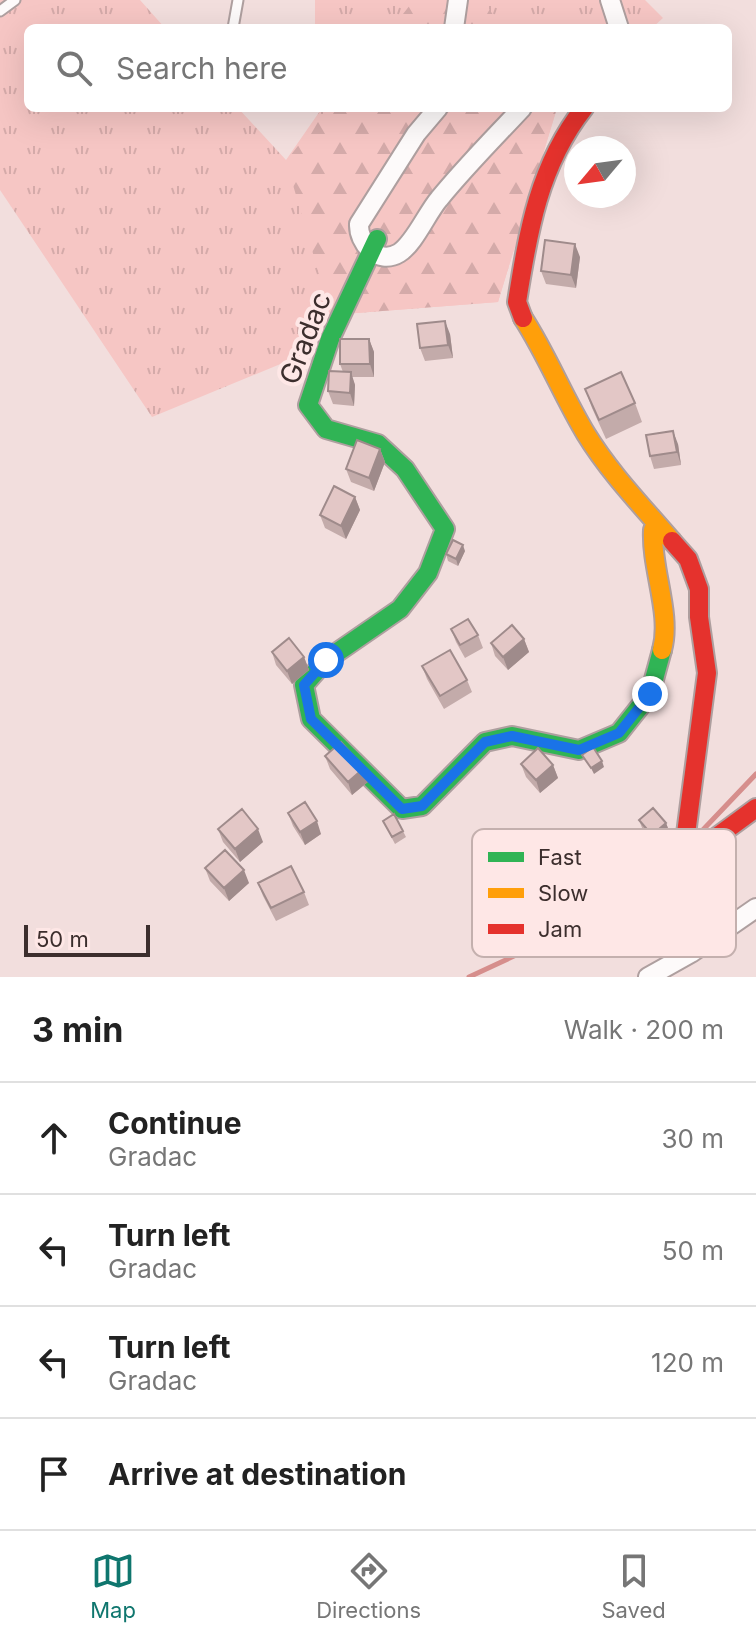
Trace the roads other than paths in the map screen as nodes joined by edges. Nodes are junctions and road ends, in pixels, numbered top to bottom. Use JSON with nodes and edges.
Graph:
{"nodes":[{"id":1,"x":15,"y":0,"type":"edge"},
{"id":2,"x":238,"y":0,"type":"edge"},
{"id":3,"x":458,"y":0,"type":"edge"},
{"id":4,"x":610,"y":0,"type":"edge"},
{"id":5,"x":0,"y":11,"type":"edge"},
{"id":6,"x":234,"y":24,"type":"edge"},
{"id":7,"x":455,"y":24,"type":"edge"},
{"id":8,"x":618,"y":24,"type":"edge"},
{"id":9,"x":435,"y":112,"type":"edge"},
{"id":10,"x":518,"y":112,"type":"edge"},
{"id":11,"x":580,"y":112,"type":"edge"},
{"id":12,"x":374,"y":245,"type":"junction"},
{"id":13,"x":666,"y":535,"type":"junction"},
{"id":14,"x":756,"y":808,"type":"edge"},
{"id":15,"x":687,"y":829,"type":"edge"},
{"id":16,"x":727,"y":829,"type":"edge"},
{"id":17,"x":756,"y":908,"type":"edge"},
{"id":18,"x":736,"y":922,"type":"edge"},
{"id":19,"x":684,"y":957,"type":"edge"},
{"id":20,"x":648,"y":977,"type":"edge"}],
"edges":[{"from":1,"to":5,"type":"lane"},
{"from":2,"to":6,"type":"lane"},
{"from":3,"to":7,"type":"street"},
{"from":4,"to":8,"type":"street"},
{"from":9,"to":12,"type":"street"},
{"from":10,"to":12,"type":"street"},
{"from":11,"to":13,"type":"street"},
{"from":12,"to":13,"type":"street","name":"Gradac"},
{"from":13,"to":15,"type":"street"},
{"from":14,"to":16,"type":"street"},
{"from":17,"to":18,"type":"street"},
{"from":19,"to":20,"type":"street"}]}
